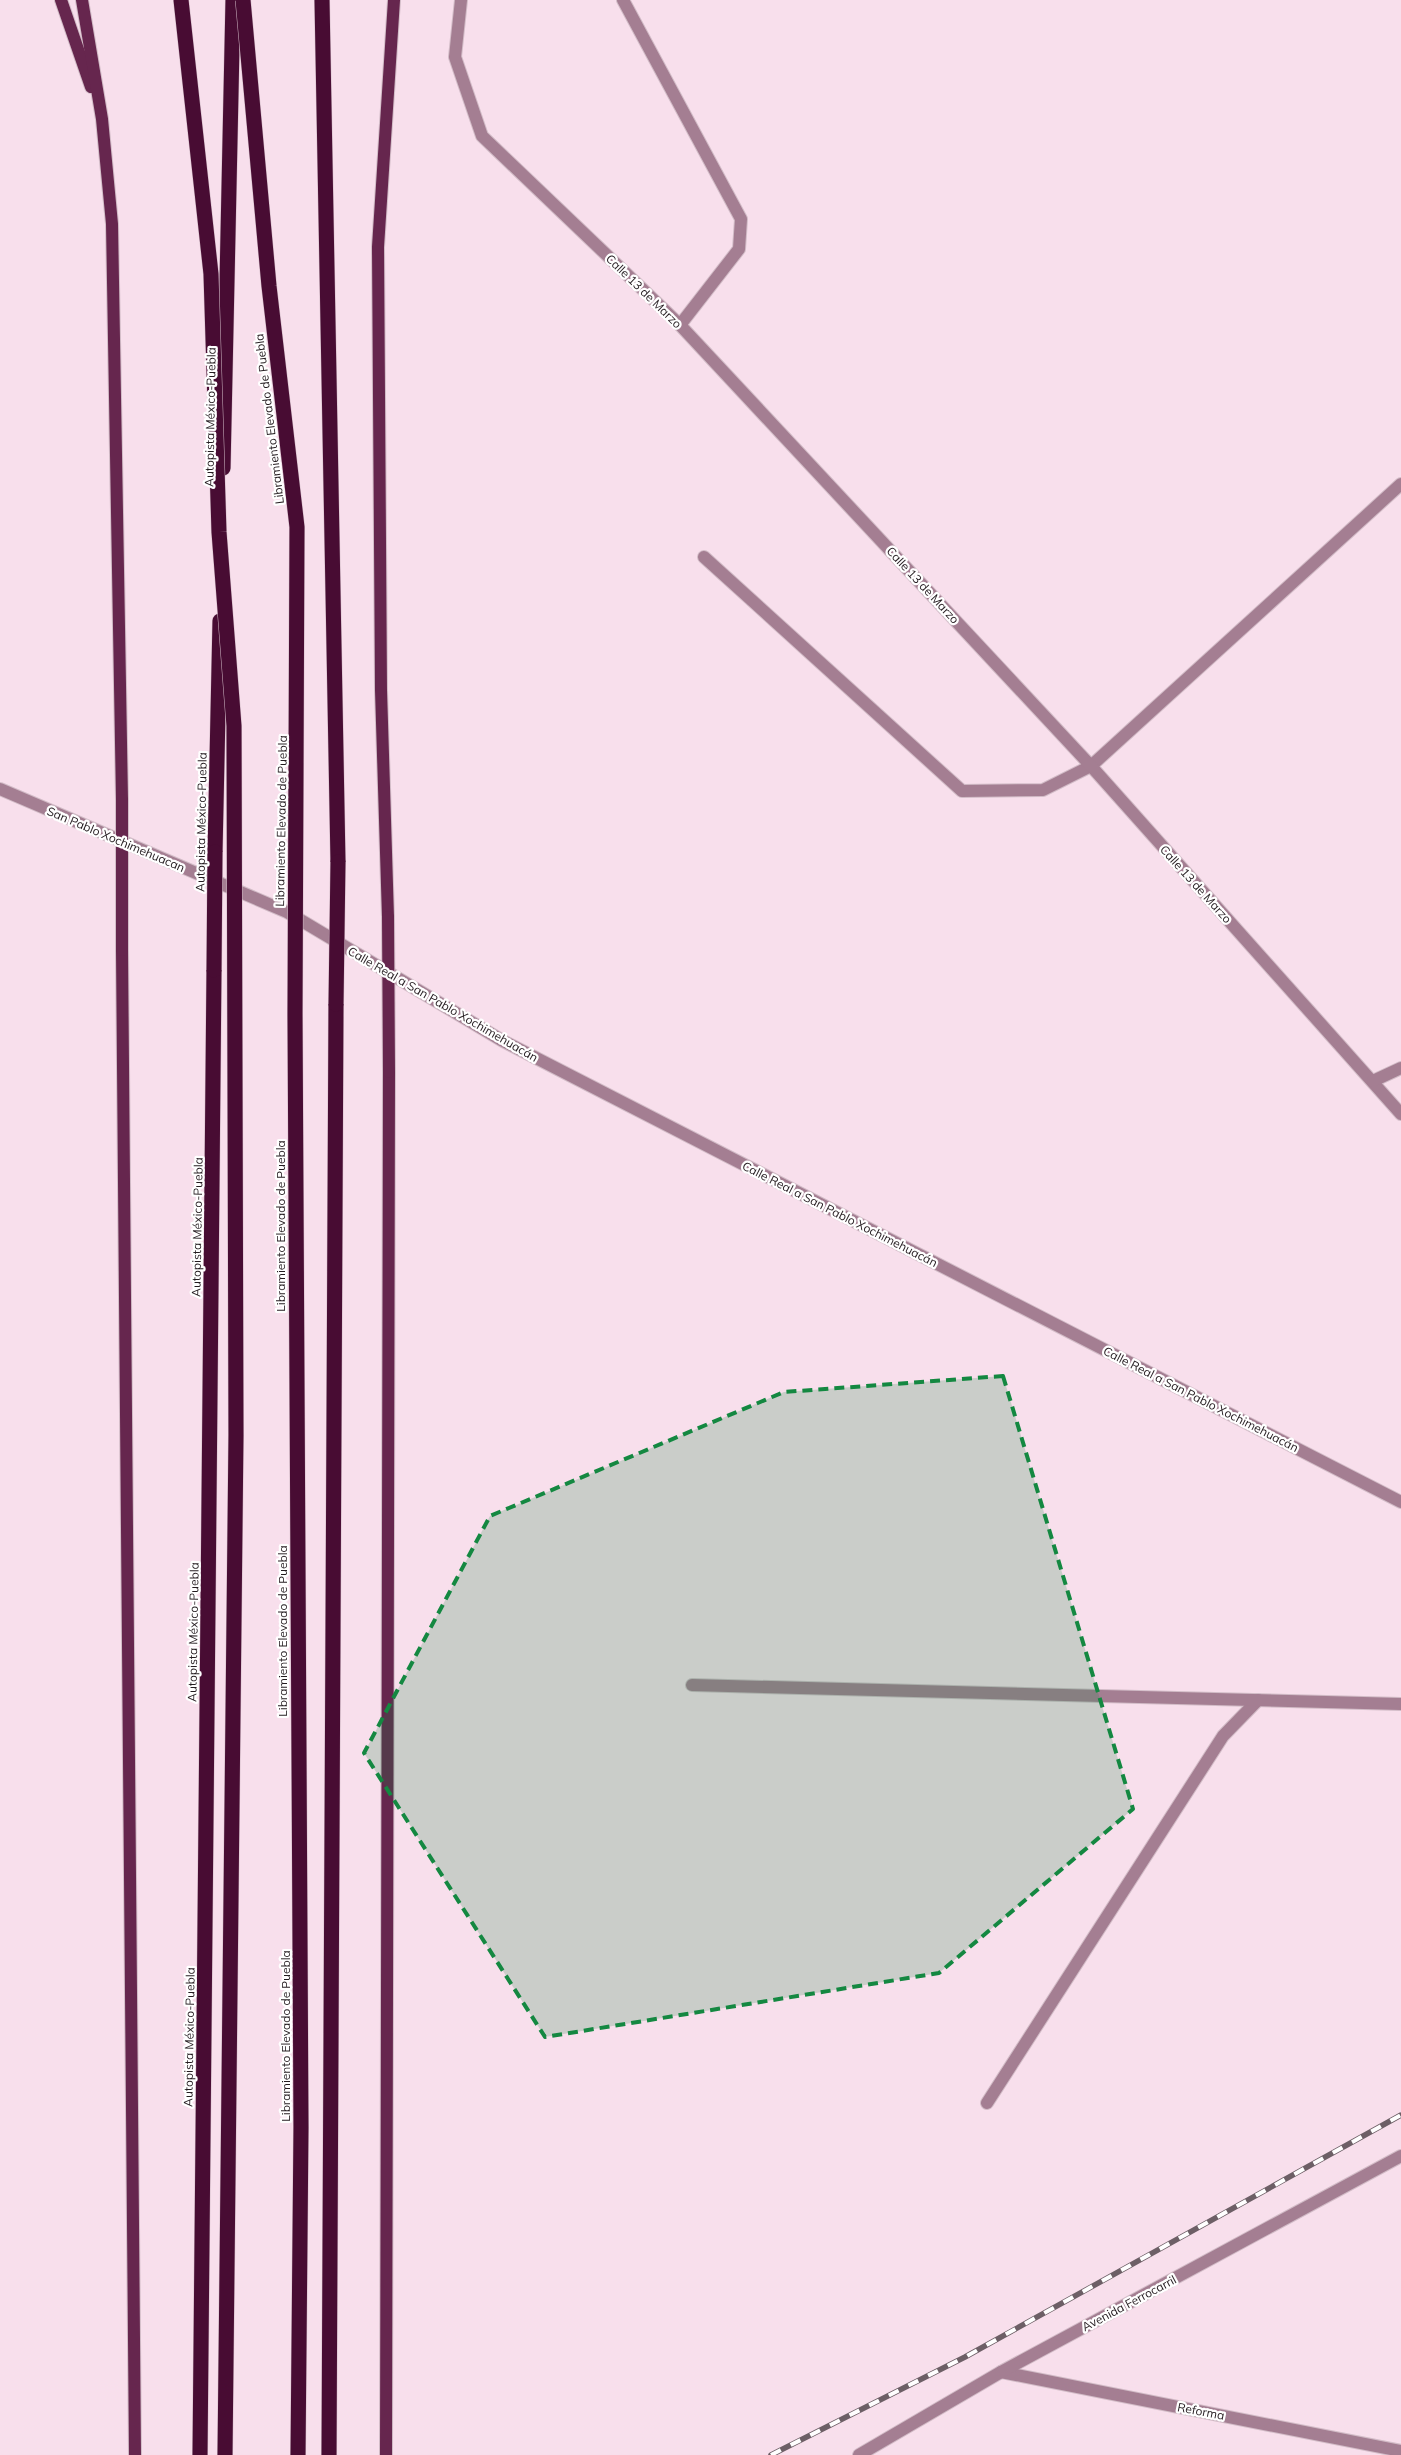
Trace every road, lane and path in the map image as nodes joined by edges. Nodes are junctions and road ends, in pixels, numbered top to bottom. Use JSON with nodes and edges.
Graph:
{"nodes":[{"id":1,"x":61,"y":0,"type":"edge"},
{"id":2,"x":82,"y":0,"type":"edge"},
{"id":3,"x":181,"y":0,"type":"edge"},
{"id":4,"x":234,"y":0,"type":"edge"},
{"id":5,"x":243,"y":0,"type":"edge"},
{"id":6,"x":322,"y":0,"type":"edge"},
{"id":7,"x":394,"y":0,"type":"edge"},
{"id":8,"x":461,"y":0,"type":"edge"},
{"id":9,"x":622,"y":0,"type":"edge"},
{"id":10,"x":102,"y":119,"type":"junction"},
{"id":11,"x":680,"y":325,"type":"junction"},
{"id":12,"x":1401,"y":484,"type":"edge"},
{"id":13,"x":704,"y":557,"type":"dead end"},
{"id":14,"x":1091,"y":766,"type":"junction"},
{"id":15,"x":0,"y":789,"type":"edge"},
{"id":16,"x":287,"y":912,"type":"joint"},
{"id":17,"x":1401,"y":1068,"type":"edge"},
{"id":18,"x":1372,"y":1081,"type":"junction"},
{"id":19,"x":1401,"y":1114,"type":"edge"},
{"id":20,"x":1401,"y":1502,"type":"edge"},
{"id":21,"x":692,"y":1685,"type":"dead end"},
{"id":22,"x":1258,"y":1700,"type":"junction"},
{"id":23,"x":1401,"y":1704,"type":"edge"},
{"id":24,"x":987,"y":2103,"type":"dead end"},
{"id":25,"x":1401,"y":2156,"type":"edge"},
{"id":26,"x":1001,"y":2372,"type":"junction"},
{"id":27,"x":1401,"y":2451,"type":"edge"},
{"id":28,"x":135,"y":2455,"type":"edge"},
{"id":29,"x":200,"y":2455,"type":"edge"},
{"id":30,"x":225,"y":2455,"type":"edge"},
{"id":31,"x":298,"y":2455,"type":"edge"},
{"id":32,"x":329,"y":2455,"type":"edge"},
{"id":33,"x":386,"y":2455,"type":"edge"},
{"id":34,"x":859,"y":2455,"type":"edge"}],
"edges":[{"from":1,"to":10,"type":"main road"},
{"from":2,"to":10,"type":"main road"},
{"from":3,"to":30,"type":"highway","bridge":true},
{"from":4,"to":29,"type":"highway","name":"Autopista México-Puebla","bridge":true},
{"from":5,"to":31,"type":"highway","name":"Libramiento Elevado de Puebla","bridge":true},
{"from":6,"to":32,"type":"highway","bridge":true},
{"from":7,"to":33,"type":"main road","bridge":true},
{"from":8,"to":11,"type":"street","name":"Calle 13 de Marzo"},
{"from":9,"to":11,"type":"street"},
{"from":10,"to":28,"type":"main road","bridge":true},
{"from":11,"to":14,"type":"street","name":"Calle 13 de Marzo"},
{"from":12,"to":14,"type":"street"},
{"from":13,"to":14,"type":"street"},
{"from":14,"to":18,"type":"street","name":"Calle 13 de Marzo"},
{"from":15,"to":16,"type":"street","name":"San Pablo Xochimehuacan"},
{"from":16,"to":20,"type":"street","name":"Calle Real a San Pablo Xochimehuacán"},
{"from":17,"to":18,"type":"street"},
{"from":18,"to":19,"type":"street","name":"Calle 13 de Marzo"},
{"from":21,"to":22,"type":"street"},
{"from":22,"to":23,"type":"street"},
{"from":22,"to":24,"type":"street"},
{"from":25,"to":26,"type":"street","name":"Avenida Ferrocarril"},
{"from":26,"to":27,"type":"street","name":"Reforma"},
{"from":26,"to":34,"type":"street","name":"Avenida Ferrocarril"}]}
